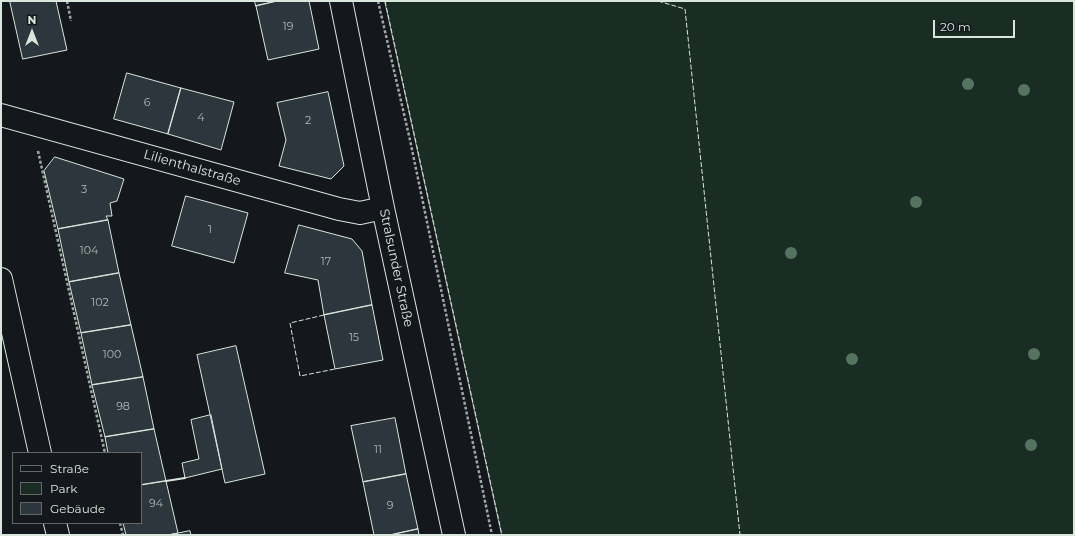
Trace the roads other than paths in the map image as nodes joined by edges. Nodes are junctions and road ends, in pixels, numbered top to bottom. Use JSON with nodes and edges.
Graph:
{"nodes":[{"id":1,"x":341,"y":1,"type":"edge"},
{"id":2,"x":1,"y":115,"type":"edge"},
{"id":3,"x":383,"y":208,"type":"junction"},
{"id":4,"x":1,"y":279,"type":"edge"},
{"id":5,"x":40,"y":452,"type":"edge"},
{"id":6,"x":55,"y":524,"type":"edge"},
{"id":7,"x":58,"y":535,"type":"edge"},
{"id":8,"x":454,"y":535,"type":"edge"}],
"edges":[{"from":1,"to":3,"type":"street","name":"Stralsunder Straße"},
{"from":2,"to":3,"type":"street","name":"Lilienthalstraße"},
{"from":3,"to":8,"type":"street","name":"Stralsunder Straße"},
{"from":4,"to":5,"type":"street"},
{"from":6,"to":7,"type":"street"}]}
